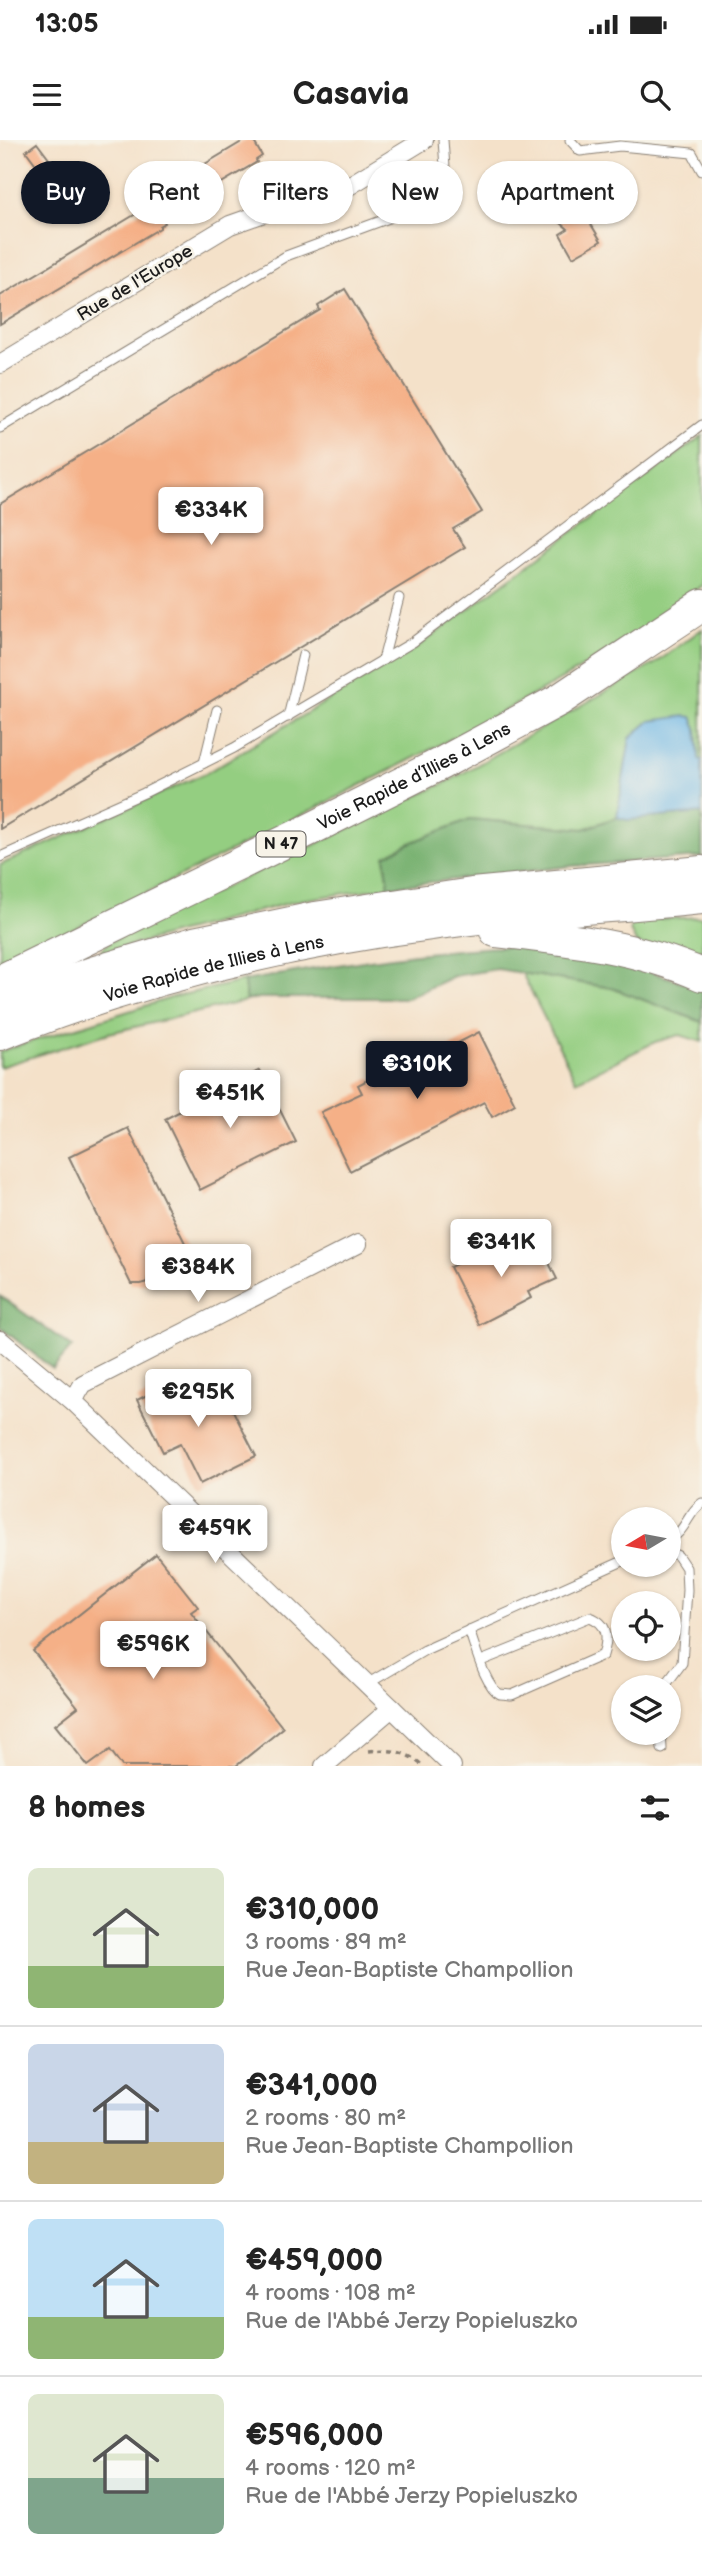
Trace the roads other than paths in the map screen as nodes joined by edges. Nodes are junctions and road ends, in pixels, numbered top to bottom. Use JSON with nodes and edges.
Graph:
{"nodes":[{"id":1,"x":424,"y":140,"type":"edge"},
{"id":2,"x":443,"y":140,"type":"edge"},
{"id":3,"x":570,"y":140,"type":"edge"},
{"id":4,"x":702,"y":172,"type":"edge"},
{"id":5,"x":0,"y":364,"type":"edge"},
{"id":6,"x":702,"y":425,"type":"edge"},
{"id":7,"x":0,"y":428,"type":"edge"},
{"id":8,"x":399,"y":598,"type":"dead end"},
{"id":9,"x":702,"y":605,"type":"edge"},
{"id":10,"x":303,"y":655,"type":"dead end"},
{"id":11,"x":383,"y":660,"type":"junction"},
{"id":12,"x":217,"y":710,"type":"dead end"},
{"id":13,"x":288,"y":717,"type":"junction"},
{"id":14,"x":204,"y":763,"type":"junction"},
{"id":15,"x":0,"y":857,"type":"edge"},
{"id":16,"x":702,"y":872,"type":"edge"},
{"id":17,"x":702,"y":898,"type":"edge"},
{"id":18,"x":433,"y":923,"type":"junction"},
{"id":19,"x":702,"y":975,"type":"edge"},
{"id":20,"x":0,"y":981,"type":"edge"},
{"id":21,"x":0,"y":1005,"type":"edge"},
{"id":22,"x":0,"y":1034,"type":"edge"},
{"id":23,"x":358,"y":1244,"type":"dead end"},
{"id":24,"x":0,"y":1340,"type":"edge"},
{"id":25,"x":73,"y":1401,"type":"junction"},
{"id":26,"x":702,"y":1503,"type":"edge"},
{"id":27,"x":681,"y":1530,"type":"edge"},
{"id":28,"x":681,"y":1560,"type":"edge"},
{"id":29,"x":611,"y":1567,"type":"edge"},
{"id":30,"x":469,"y":1630,"type":"junction"},
{"id":31,"x":481,"y":1661,"type":"junction"},
{"id":32,"x":672,"y":1675,"type":"edge"},
{"id":33,"x":367,"y":1684,"type":"junction"},
{"id":34,"x":392,"y":1708,"type":"junction"},
{"id":35,"x":662,"y":1745,"type":"edge"},
{"id":36,"x":662,"y":1749,"type":"dead end"},
{"id":37,"x":324,"y":1766,"type":"edge"},
{"id":38,"x":452,"y":1766,"type":"edge"}],
"edges":[{"from":1,"to":5,"type":"street","name":"Rue de l'Europe"},
{"from":2,"to":7,"type":"lane"},
{"from":3,"to":4,"type":"lane"},
{"from":6,"to":11,"type":"lane"},
{"from":8,"to":11,"type":"lane"},
{"from":9,"to":20,"type":"highway","name":"Voie Rapide d’Illies à Lens","number":"N 47"},
{"from":10,"to":13,"type":"lane"},
{"from":11,"to":13,"type":"lane"},
{"from":12,"to":14,"type":"lane"},
{"from":13,"to":14,"type":"lane"},
{"from":14,"to":15,"type":"lane"},
{"from":16,"to":21,"type":"highway"},
{"from":17,"to":18,"type":"highway"},
{"from":18,"to":19,"type":"highway"},
{"from":18,"to":22,"type":"highway","name":"Voie Rapide de Illies à Lens"},
{"from":23,"to":25,"type":"street"},
{"from":24,"to":25,"type":"street"},
{"from":25,"to":33,"type":"street"},
{"from":26,"to":27,"type":"lane"},
{"from":28,"to":32,"type":"lane"},
{"from":29,"to":30,"type":"lane"},
{"from":30,"to":31,"type":"lane"},
{"from":30,"to":33,"type":"lane"},
{"from":31,"to":31,"type":"lane"},
{"from":33,"to":34,"type":"street"},
{"from":34,"to":37,"type":"street"},
{"from":34,"to":38,"type":"street"},
{"from":35,"to":36,"type":"lane"}]}
